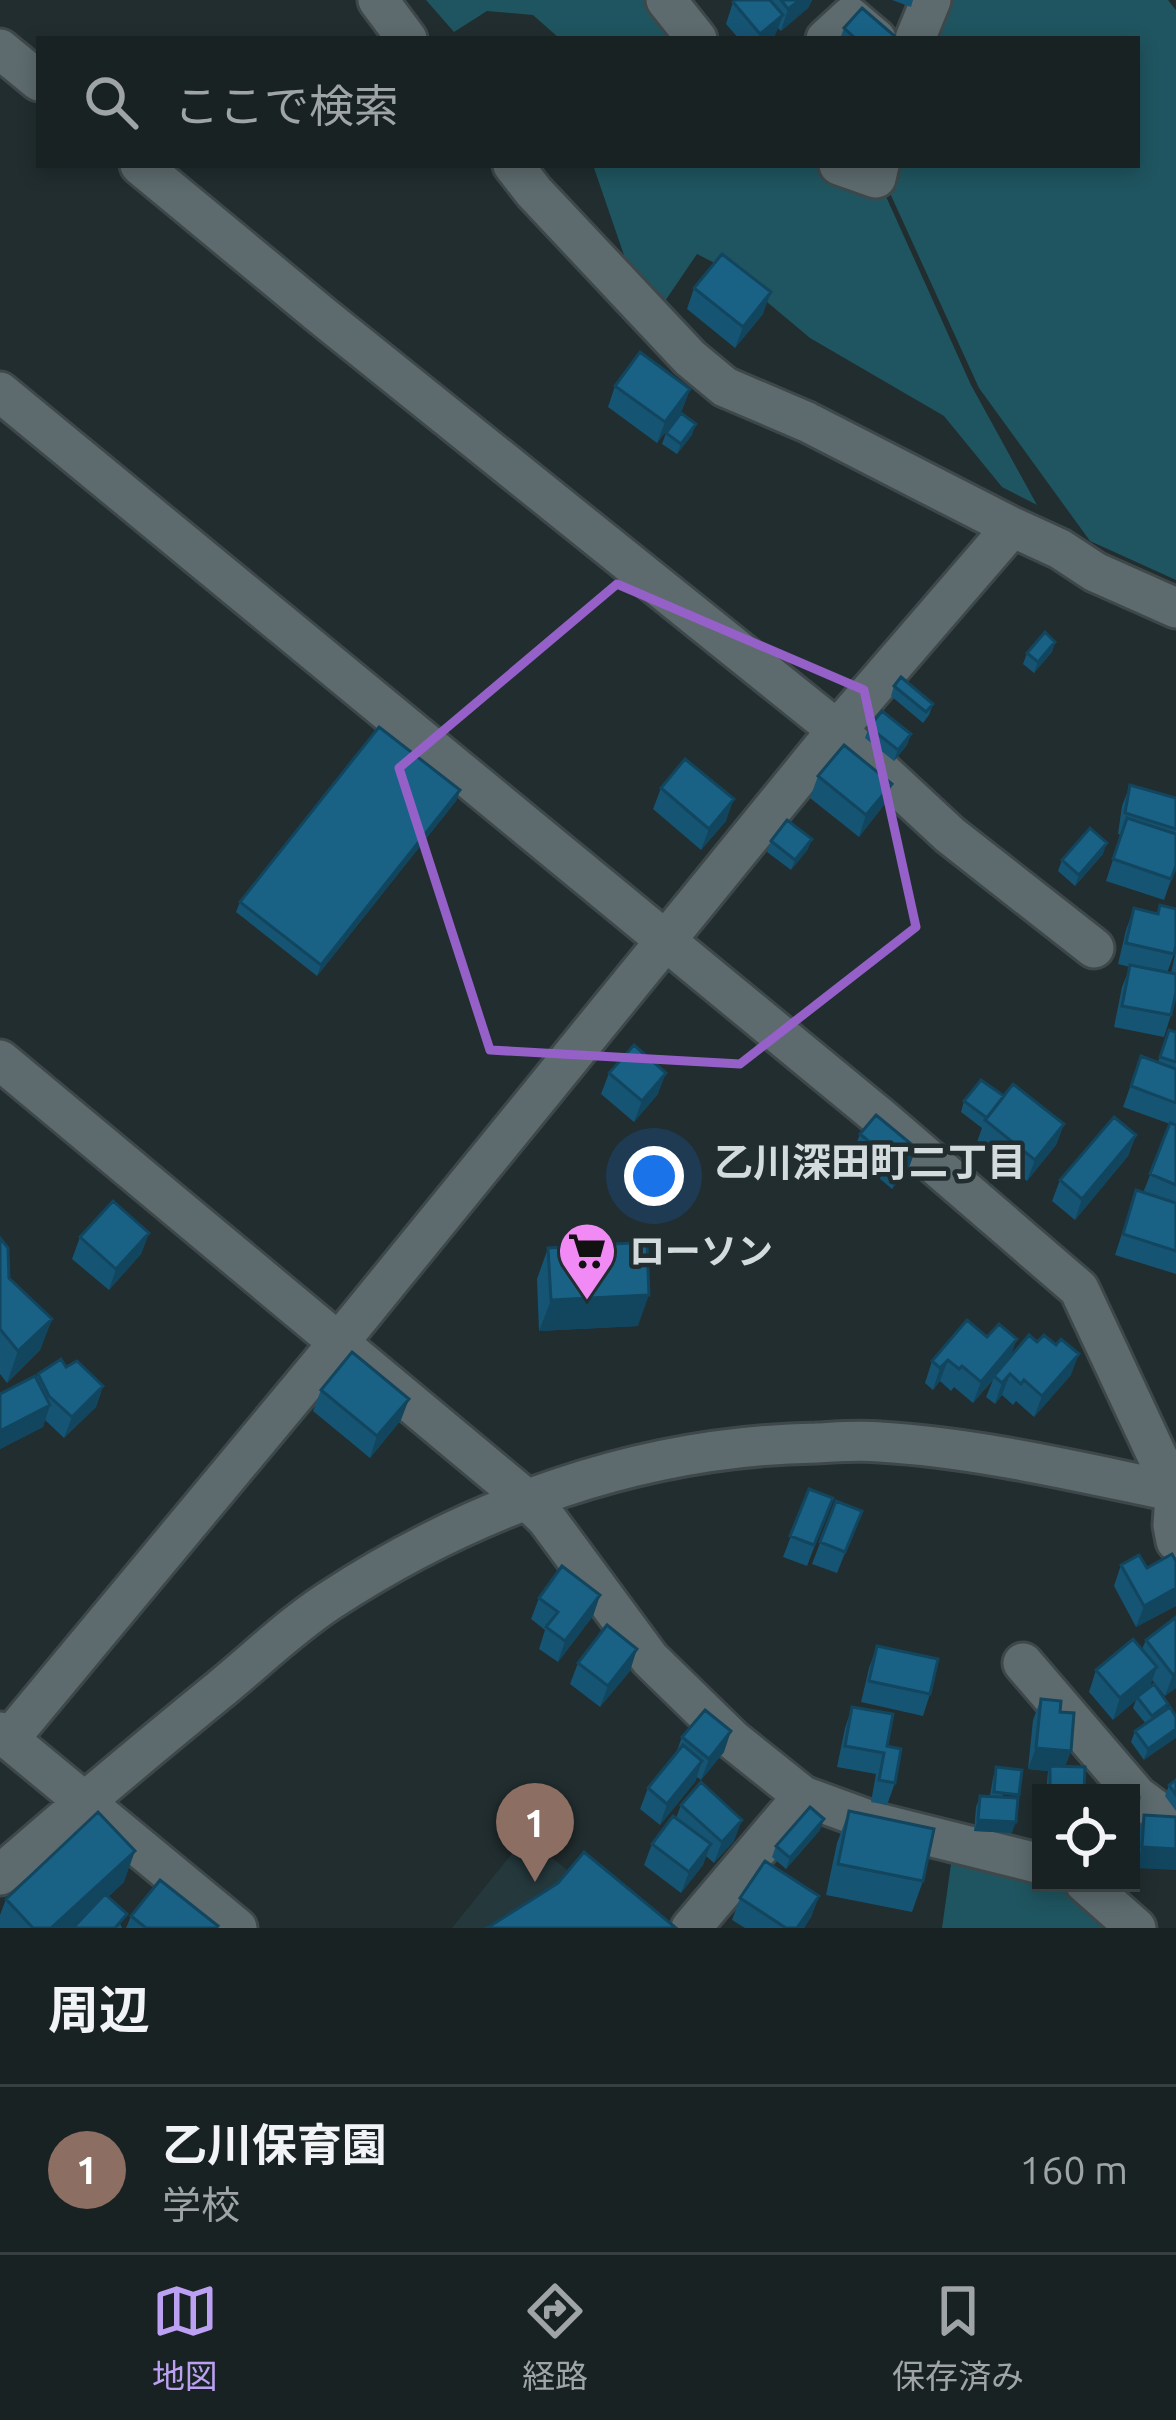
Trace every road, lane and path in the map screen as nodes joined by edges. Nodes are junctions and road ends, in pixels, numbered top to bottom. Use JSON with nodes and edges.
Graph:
{"nodes":[{"id":1,"x":378,"y":0,"type":"edge"},
{"id":2,"x":666,"y":0,"type":"edge"},
{"id":3,"x":931,"y":0,"type":"edge"},
{"id":4,"x":405,"y":36,"type":"edge"},
{"id":5,"x":696,"y":36,"type":"edge"},
{"id":6,"x":829,"y":36,"type":"edge"},
{"id":7,"x":872,"y":36,"type":"edge"},
{"id":8,"x":916,"y":36,"type":"edge"},
{"id":9,"x":0,"y":49,"type":"edge"},
{"id":10,"x":36,"y":79,"type":"edge"},
{"id":11,"x":144,"y":168,"type":"edge"},
{"id":12,"x":515,"y":168,"type":"edge"},
{"id":13,"x":848,"y":168,"type":"edge"},
{"id":14,"x":878,"y":168,"type":"edge"},
{"id":15,"x":0,"y":392,"type":"edge"},
{"id":16,"x":1012,"y":527,"type":"junction"},
{"id":17,"x":1176,"y":608,"type":"edge"},
{"id":18,"x":837,"y":730,"type":"junction"},
{"id":19,"x":665,"y":943,"type":"junction"},
{"id":20,"x":1094,"y":948,"type":"dead end"},
{"id":21,"x":0,"y":1060,"type":"edge"},
{"id":22,"x":339,"y":1342,"type":"junction"},
{"id":23,"x":1175,"y":1488,"type":"edge"},
{"id":24,"x":526,"y":1499,"type":"junction"},
{"id":25,"x":1176,"y":1541,"type":"edge"},
{"id":26,"x":1023,"y":1664,"type":"dead end"},
{"id":27,"x":5,"y":1735,"type":"edge"},
{"id":28,"x":803,"y":1796,"type":"junction"},
{"id":29,"x":84,"y":1801,"type":"junction"},
{"id":30,"x":1176,"y":1825,"type":"edge"},
{"id":31,"x":1032,"y":1862,"type":"edge"},
{"id":32,"x":0,"y":1875,"type":"edge"},
{"id":33,"x":1094,"y":1892,"type":"edge"},
{"id":34,"x":237,"y":1928,"type":"edge"},
{"id":35,"x":692,"y":1928,"type":"edge"},
{"id":36,"x":1136,"y":1928,"type":"edge"}],
"edges":[{"from":1,"to":4,"type":"street"},
{"from":2,"to":5,"type":"street"},
{"from":3,"to":8,"type":"street"},
{"from":6,"to":7,"type":"street"},
{"from":9,"to":10,"type":"street"},
{"from":11,"to":18,"type":"street"},
{"from":12,"to":16,"type":"street"},
{"from":13,"to":14,"type":"street"},
{"from":15,"to":19,"type":"street"},
{"from":16,"to":17,"type":"street"},
{"from":16,"to":18,"type":"street"},
{"from":18,"to":19,"type":"street"},
{"from":18,"to":20,"type":"street"},
{"from":19,"to":22,"type":"street"},
{"from":19,"to":23,"type":"street"},
{"from":21,"to":22,"type":"street"},
{"from":22,"to":24,"type":"street"},
{"from":22,"to":27,"type":"street"},
{"from":23,"to":24,"type":"street"},
{"from":23,"to":25,"type":"street"},
{"from":24,"to":28,"type":"street"},
{"from":24,"to":29,"type":"street"},
{"from":26,"to":30,"type":"street"},
{"from":27,"to":29,"type":"street"},
{"from":28,"to":31,"type":"street"},
{"from":28,"to":35,"type":"street"},
{"from":29,"to":32,"type":"street"},
{"from":29,"to":34,"type":"street"},
{"from":33,"to":36,"type":"street"}]}
